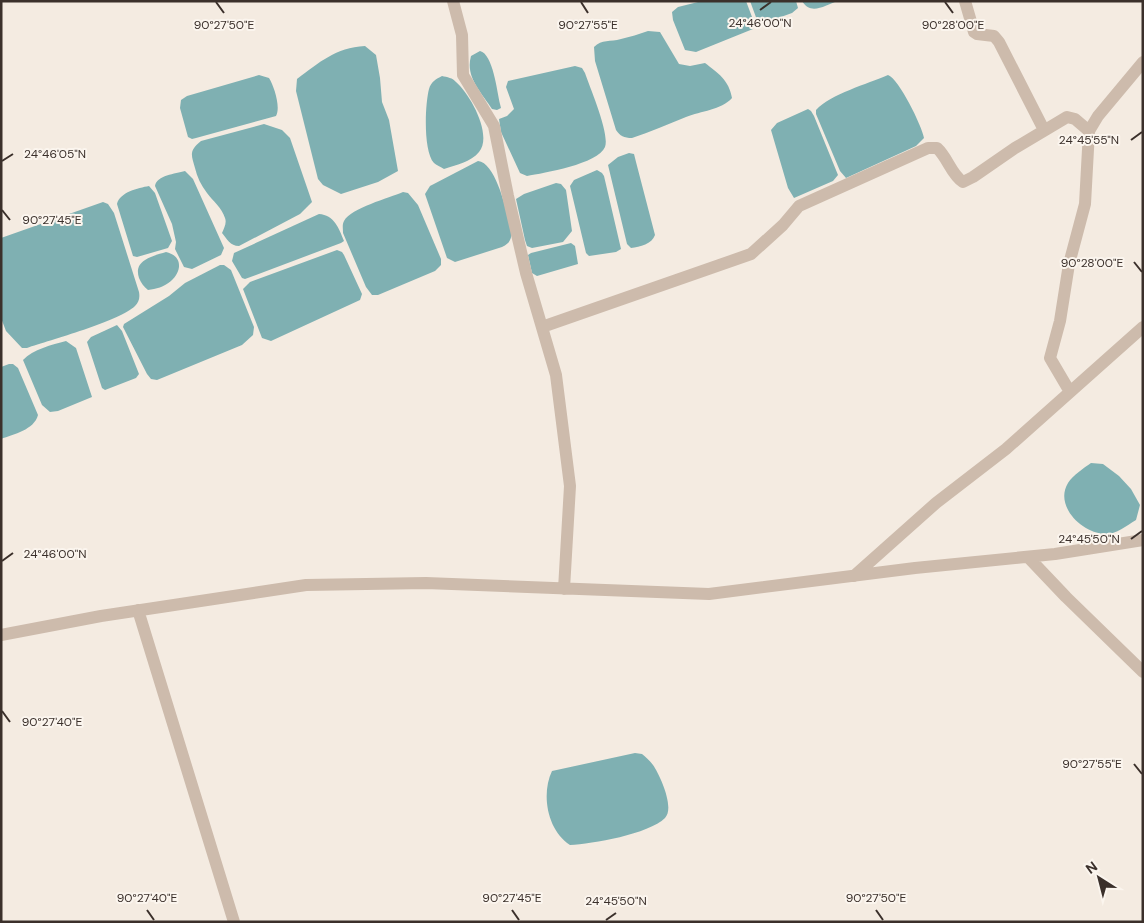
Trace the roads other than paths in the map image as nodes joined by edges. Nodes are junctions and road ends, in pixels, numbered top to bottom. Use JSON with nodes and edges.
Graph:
{"nodes":[{"id":1,"x":453,"y":1,"type":"edge"},
{"id":2,"x":965,"y":1,"type":"edge"},
{"id":3,"x":1143,"y":62,"type":"edge"},
{"id":4,"x":1044,"y":130,"type":"junction"},
{"id":5,"x":1089,"y":130,"type":"junction"},
{"id":6,"x":1143,"y":327,"type":"edge"},
{"id":7,"x":542,"y":328,"type":"junction"},
{"id":8,"x":1070,"y":392,"type":"junction"},
{"id":9,"x":1143,"y":540,"type":"edge"},
{"id":10,"x":1028,"y":557,"type":"junction"},
{"id":11,"x":854,"y":576,"type":"junction"},
{"id":12,"x":564,"y":589,"type":"junction"},
{"id":13,"x":138,"y":610,"type":"junction"},
{"id":14,"x":1,"y":636,"type":"edge"},
{"id":15,"x":1143,"y":672,"type":"edge"},
{"id":16,"x":234,"y":922,"type":"edge"}],
"edges":[{"from":1,"to":7,"type":"street"},
{"from":2,"to":4,"type":"street"},
{"from":3,"to":5,"type":"street"},
{"from":4,"to":5,"type":"street"},
{"from":4,"to":7,"type":"street"},
{"from":5,"to":8,"type":"street"},
{"from":6,"to":8,"type":"street"},
{"from":7,"to":12,"type":"street"},
{"from":8,"to":11,"type":"street"},
{"from":9,"to":10,"type":"street"},
{"from":10,"to":11,"type":"street"},
{"from":10,"to":15,"type":"street"},
{"from":11,"to":12,"type":"street"},
{"from":12,"to":13,"type":"street"},
{"from":13,"to":14,"type":"street"},
{"from":13,"to":16,"type":"street"}]}
